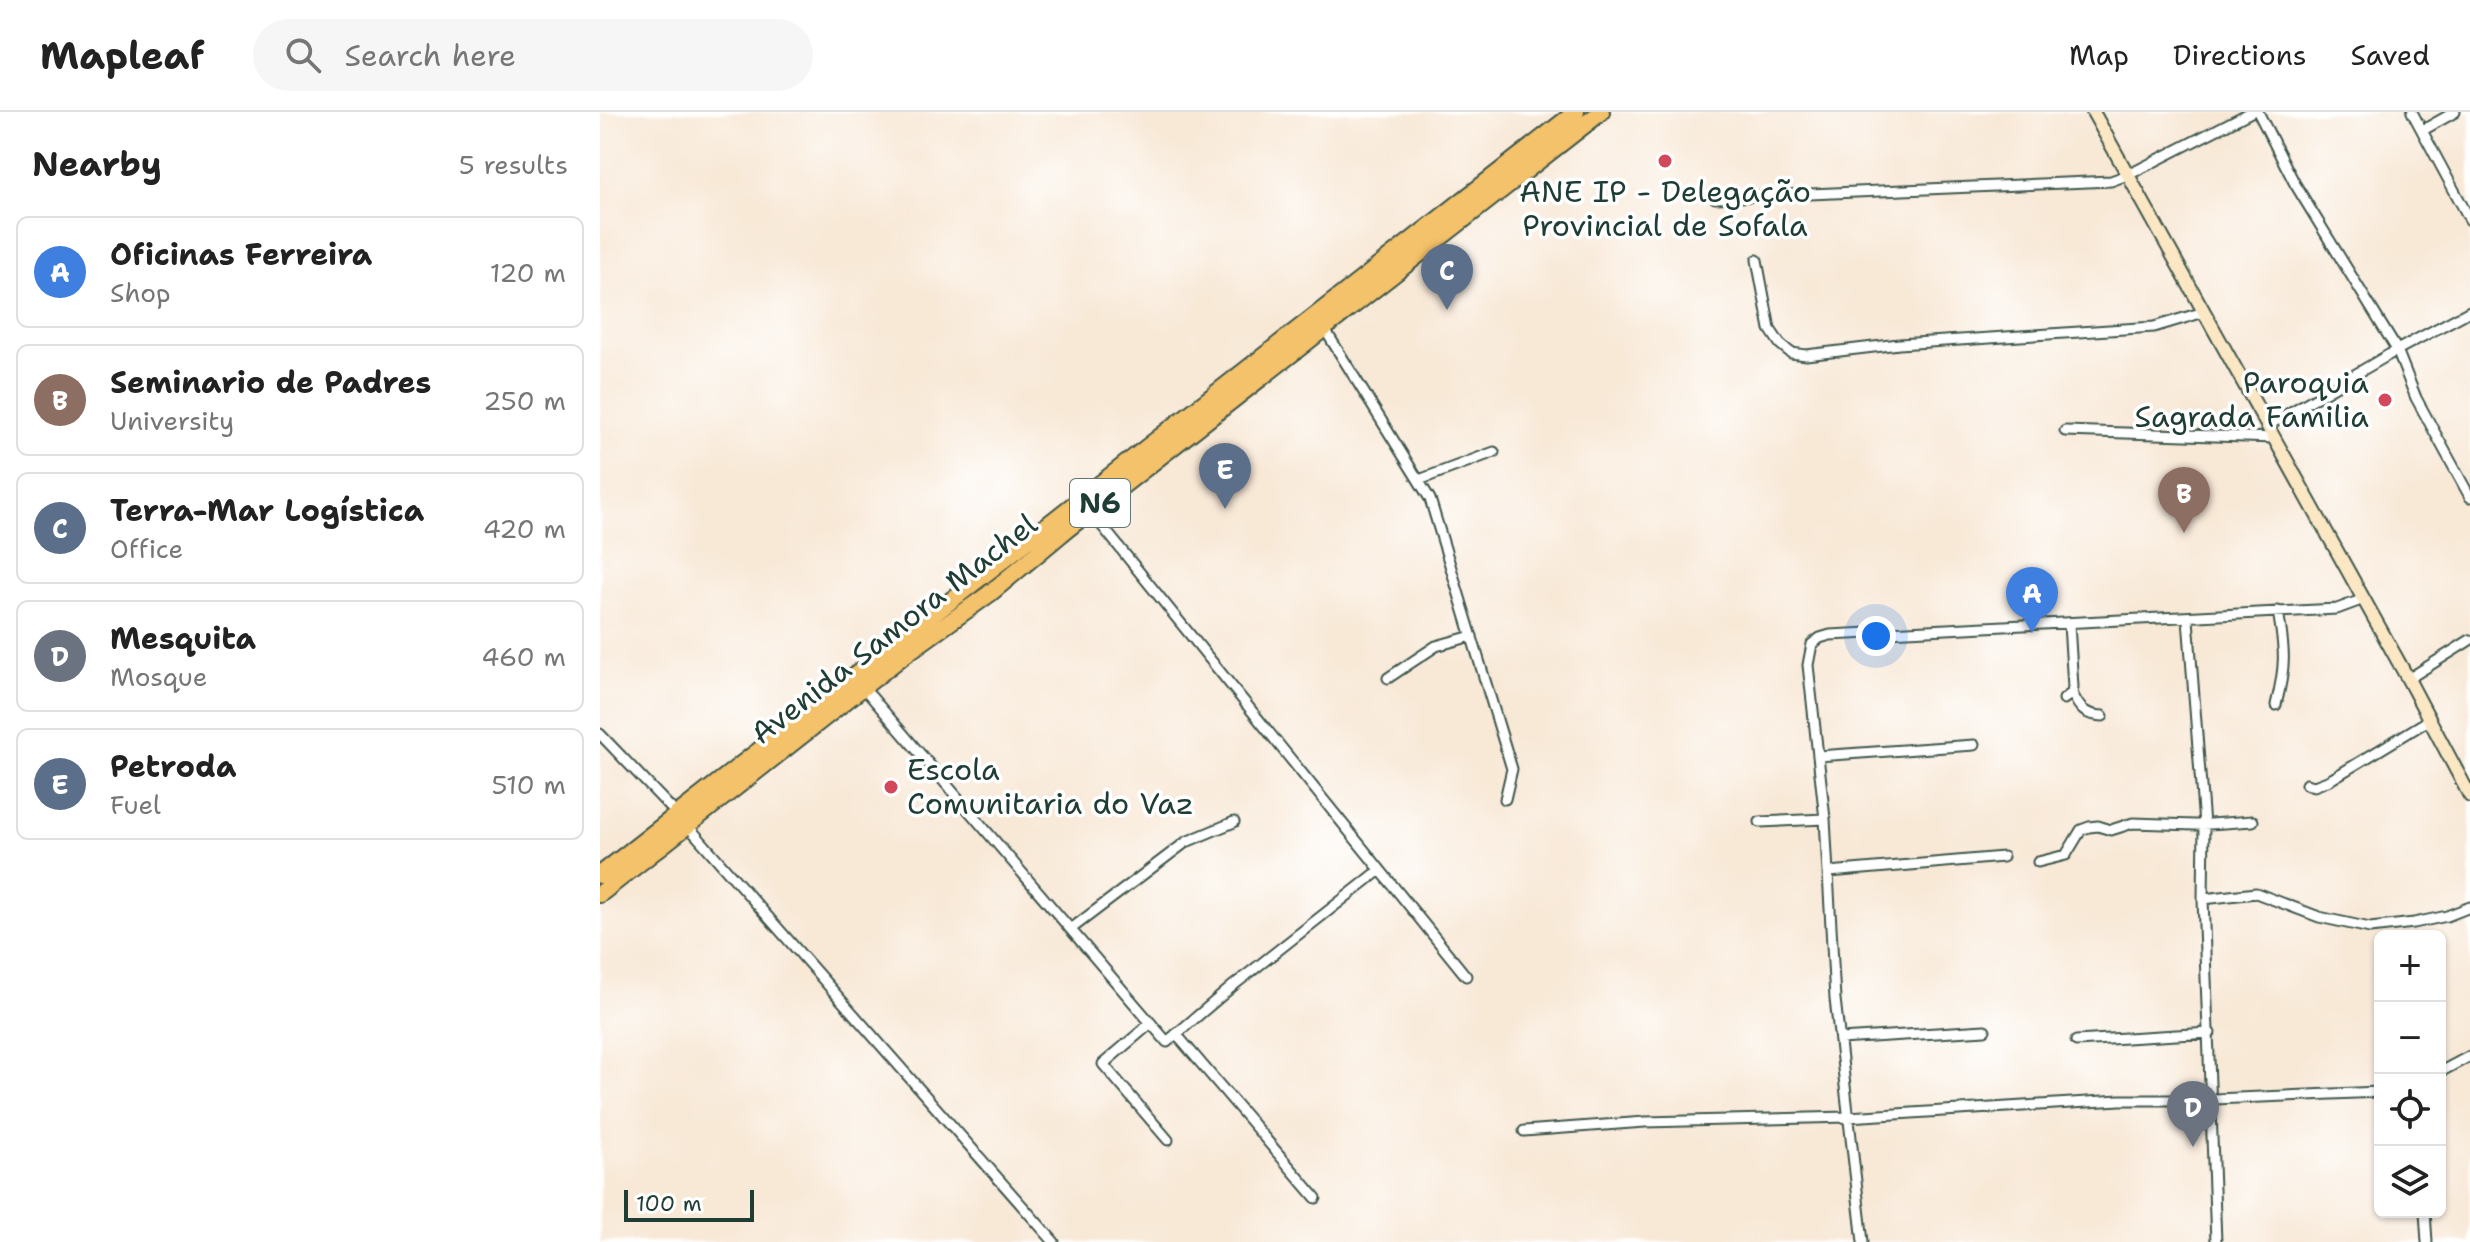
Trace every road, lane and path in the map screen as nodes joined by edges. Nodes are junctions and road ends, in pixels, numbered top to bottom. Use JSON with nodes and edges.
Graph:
{"nodes":[{"id":1,"x":1576,"y":112,"type":"edge"},
{"id":2,"x":1601,"y":112,"type":"edge"},
{"id":3,"x":2093,"y":112,"type":"edge"},
{"id":4,"x":2251,"y":112,"type":"edge"},
{"id":5,"x":2258,"y":112,"type":"edge"},
{"id":6,"x":2412,"y":112,"type":"edge"},
{"id":7,"x":2455,"y":112,"type":"edge"},
{"id":8,"x":2423,"y":130,"type":"junction"},
{"id":9,"x":2130,"y":174,"type":"junction"},
{"id":10,"x":1715,"y":198,"type":"dead end"},
{"id":11,"x":2470,"y":220,"type":"edge"},
{"id":12,"x":1757,"y":260,"type":"dead end"},
{"id":13,"x":2470,"y":311,"type":"edge"},
{"id":14,"x":2204,"y":312,"type":"junction"},
{"id":15,"x":1324,"y":328,"type":"junction"},
{"id":16,"x":2397,"y":350,"type":"junction"},
{"id":17,"x":2267,"y":426,"type":"junction"},
{"id":18,"x":2065,"y":431,"type":"dead end"},
{"id":19,"x":2275,"y":438,"type":"junction"},
{"id":20,"x":1494,"y":452,"type":"dead end"},
{"id":21,"x":1419,"y":480,"type":"junction"},
{"id":22,"x":2470,"y":497,"type":"edge"},
{"id":23,"x":1090,"y":511,"type":"junction"},
{"id":24,"x":2364,"y":599,"type":"junction"},
{"id":25,"x":2278,"y":611,"type":"junction"},
{"id":26,"x":2188,"y":619,"type":"junction"},
{"id":27,"x":2069,"y":624,"type":"junction"},
{"id":28,"x":1472,"y":636,"type":"junction"},
{"id":29,"x":2470,"y":640,"type":"edge"},
{"id":30,"x":1388,"y":678,"type":"dead end"},
{"id":31,"x":2408,"y":679,"type":"junction"},
{"id":32,"x":863,"y":687,"type":"junction"},
{"id":33,"x":2276,"y":705,"type":"dead end"},
{"id":34,"x":2103,"y":716,"type":"dead end"},
{"id":35,"x":2429,"y":720,"type":"junction"},
{"id":36,"x":600,"y":734,"type":"edge"},
{"id":37,"x":1974,"y":745,"type":"dead end"},
{"id":38,"x":1818,"y":756,"type":"junction"},
{"id":39,"x":2306,"y":784,"type":"dead end"},
{"id":40,"x":2470,"y":796,"type":"edge"},
{"id":41,"x":1505,"y":799,"type":"dead end"},
{"id":42,"x":1825,"y":819,"type":"junction"},
{"id":43,"x":683,"y":820,"type":"junction"},
{"id":44,"x":2253,"y":821,"type":"dead end"},
{"id":45,"x":1234,"y":822,"type":"dead end"},
{"id":46,"x":1760,"y":822,"type":"dead end"},
{"id":47,"x":2204,"y":825,"type":"junction"},
{"id":48,"x":2003,"y":857,"type":"dead end"},
{"id":49,"x":2038,"y":862,"type":"dead end"},
{"id":50,"x":1380,"y":870,"type":"junction"},
{"id":51,"x":1829,"y":872,"type":"junction"},
{"id":52,"x":600,"y":875,"type":"edge"},
{"id":53,"x":600,"y":894,"type":"edge"},
{"id":54,"x":2203,"y":899,"type":"junction"},
{"id":55,"x":2470,"y":907,"type":"edge"},
{"id":56,"x":1071,"y":929,"type":"junction"},
{"id":57,"x":1466,"y":976,"type":"dead end"},
{"id":58,"x":1151,"y":1023,"type":"junction"},
{"id":59,"x":1985,"y":1030,"type":"dead end"},
{"id":60,"x":2210,"y":1033,"type":"junction"},
{"id":61,"x":1176,"y":1034,"type":"junction"},
{"id":62,"x":1840,"y":1039,"type":"junction"},
{"id":63,"x":2076,"y":1041,"type":"dead end"},
{"id":64,"x":2470,"y":1056,"type":"edge"},
{"id":65,"x":2446,"y":1069,"type":"edge"},
{"id":66,"x":2374,"y":1092,"type":"edge"},
{"id":67,"x":2212,"y":1099,"type":"junction"},
{"id":68,"x":1848,"y":1117,"type":"junction"},
{"id":69,"x":1524,"y":1131,"type":"dead end"},
{"id":70,"x":1168,"y":1140,"type":"dead end"},
{"id":71,"x":1316,"y":1198,"type":"dead end"},
{"id":72,"x":2425,"y":1218,"type":"edge"},
{"id":73,"x":1054,"y":1242,"type":"edge"},
{"id":74,"x":1863,"y":1242,"type":"edge"},
{"id":75,"x":2216,"y":1242,"type":"edge"},
{"id":76,"x":2427,"y":1242,"type":"edge"}],
"edges":[{"from":1,"to":43,"type":"highway","name":"Avenida Samora Machel","number":"N6"},
{"from":2,"to":15,"type":"highway","name":"Avenida Samora Machel","number":"N6"},
{"from":3,"to":9,"type":"main road"},
{"from":4,"to":9,"type":"street"},
{"from":5,"to":16,"type":"street"},
{"from":6,"to":8,"type":"street"},
{"from":7,"to":8,"type":"street"},
{"from":8,"to":11,"type":"street"},
{"from":9,"to":10,"type":"street"},
{"from":9,"to":14,"type":"main road"},
{"from":12,"to":14,"type":"street"},
{"from":13,"to":16,"type":"street"},
{"from":14,"to":17,"type":"main road"},
{"from":15,"to":21,"type":"street"},
{"from":15,"to":23,"type":"highway","name":"Avenida Samora Machel","number":"N6"},
{"from":16,"to":17,"type":"street"},
{"from":16,"to":22,"type":"street"},
{"from":17,"to":19,"type":"main road"},
{"from":18,"to":19,"type":"street"},
{"from":19,"to":24,"type":"main road"},
{"from":20,"to":21,"type":"street"},
{"from":21,"to":28,"type":"street"},
{"from":23,"to":32,"type":"highway","name":"Avenida Samora Machel","number":"N6"},
{"from":23,"to":50,"type":"street"},
{"from":24,"to":25,"type":"street"},
{"from":24,"to":31,"type":"main road"},
{"from":25,"to":26,"type":"street"},
{"from":25,"to":33,"type":"street"},
{"from":26,"to":27,"type":"street"},
{"from":26,"to":47,"type":"street"},
{"from":27,"to":34,"type":"street"},
{"from":27,"to":38,"type":"street"},
{"from":28,"to":30,"type":"street"},
{"from":28,"to":41,"type":"street"},
{"from":29,"to":31,"type":"street"},
{"from":31,"to":35,"type":"main road"},
{"from":32,"to":43,"type":"highway","name":"Avenida Samora Machel","number":"N6"},
{"from":32,"to":56,"type":"street"},
{"from":35,"to":39,"type":"street"},
{"from":35,"to":40,"type":"main road"},
{"from":36,"to":43,"type":"street"},
{"from":37,"to":38,"type":"street"},
{"from":38,"to":42,"type":"street"},
{"from":42,"to":46,"type":"street"},
{"from":42,"to":51,"type":"street"},
{"from":43,"to":52,"type":"highway","name":"Avenida Samora Machel","number":"N6"},
{"from":43,"to":53,"type":"highway","name":"Avenida Samora Machel","number":"N6"},
{"from":43,"to":73,"type":"street"},
{"from":44,"to":47,"type":"street"},
{"from":45,"to":56,"type":"street"},
{"from":47,"to":49,"type":"street"},
{"from":47,"to":54,"type":"street"},
{"from":48,"to":51,"type":"street"},
{"from":50,"to":57,"type":"street"},
{"from":50,"to":61,"type":"street"},
{"from":51,"to":62,"type":"street"},
{"from":54,"to":55,"type":"street"},
{"from":54,"to":60,"type":"street"},
{"from":56,"to":58,"type":"street"},
{"from":58,"to":61,"type":"street"},
{"from":58,"to":70,"type":"street"},
{"from":59,"to":62,"type":"street"},
{"from":60,"to":63,"type":"street"},
{"from":60,"to":67,"type":"street"},
{"from":61,"to":71,"type":"street"},
{"from":62,"to":68,"type":"street"},
{"from":64,"to":65,"type":"street"},
{"from":66,"to":67,"type":"street"},
{"from":67,"to":68,"type":"street"},
{"from":67,"to":75,"type":"street"},
{"from":68,"to":69,"type":"street"},
{"from":68,"to":74,"type":"street"},
{"from":72,"to":76,"type":"street"}]}
